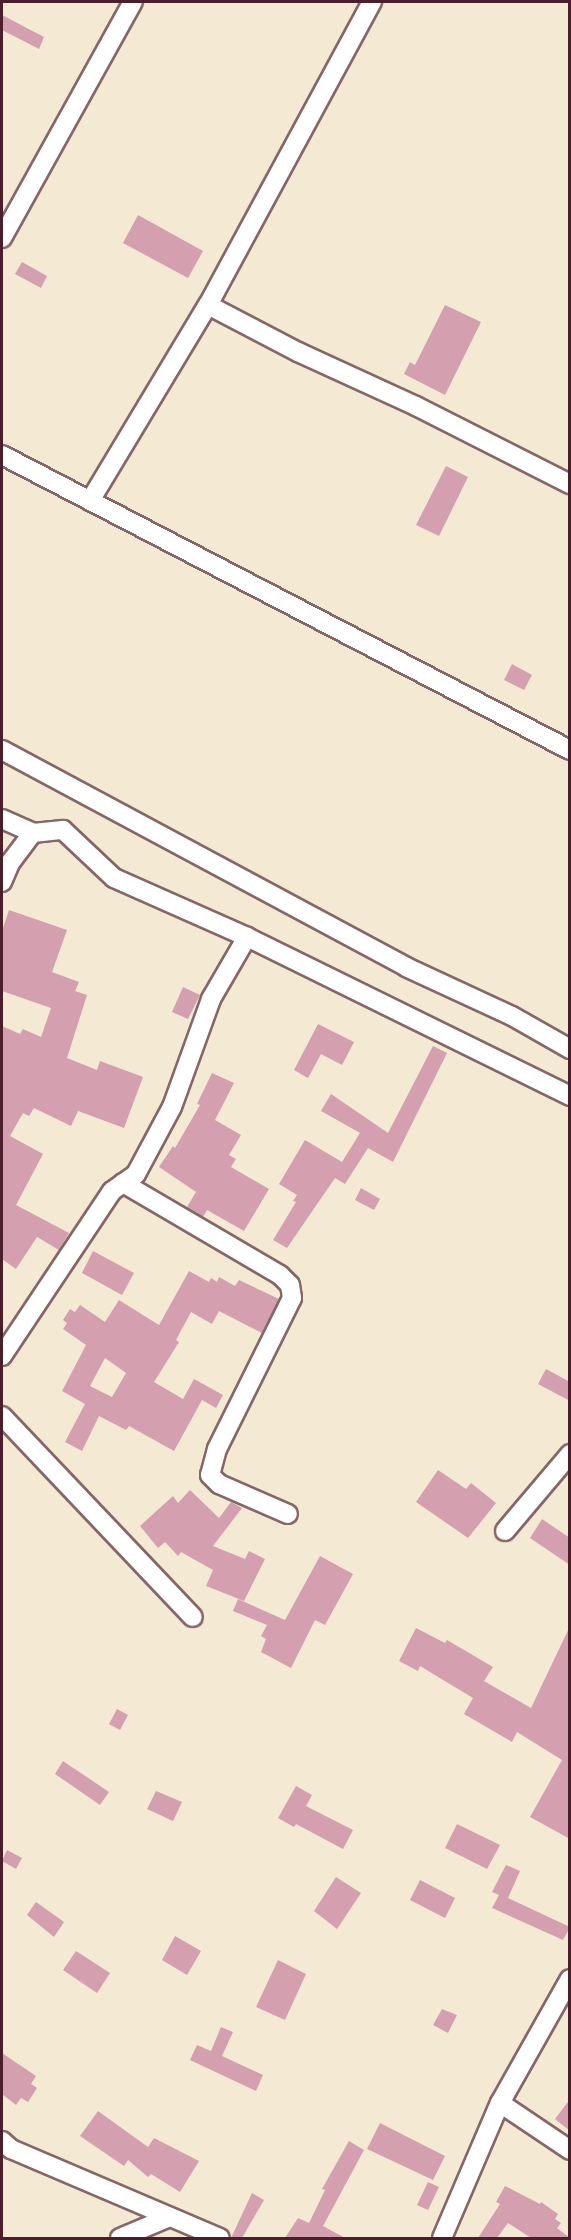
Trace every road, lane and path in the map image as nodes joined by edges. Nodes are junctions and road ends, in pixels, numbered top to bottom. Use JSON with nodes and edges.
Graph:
{"nodes":[{"id":1,"x":133,"y":2,"type":"edge"},
{"id":2,"x":372,"y":2,"type":"edge"},
{"id":3,"x":2,"y":238,"type":"edge"},
{"id":4,"x":208,"y":305,"type":"junction"},
{"id":5,"x":2,"y":455,"type":"edge"},
{"id":6,"x":570,"y":484,"type":"edge"},
{"id":7,"x":90,"y":501,"type":"junction"},
{"id":8,"x":2,"y":750,"type":"edge"},
{"id":9,"x":570,"y":750,"type":"edge"},
{"id":10,"x":2,"y":819,"type":"edge"},
{"id":11,"x":33,"y":834,"type":"junction"},
{"id":12,"x":2,"y":882,"type":"edge"},
{"id":13,"x":247,"y":937,"type":"junction"},
{"id":14,"x":570,"y":1049,"type":"edge"},
{"id":15,"x":570,"y":1096,"type":"edge"},
{"id":16,"x":123,"y":1183,"type":"junction"},
{"id":17,"x":2,"y":1356,"type":"edge"},
{"id":18,"x":2,"y":1416,"type":"edge"},
{"id":19,"x":570,"y":1454,"type":"edge"},
{"id":20,"x":288,"y":1515,"type":"dead end"},
{"id":21,"x":505,"y":1531,"type":"dead end"},
{"id":22,"x":193,"y":1617,"type":"dead end"},
{"id":23,"x":570,"y":1979,"type":"edge"},
{"id":24,"x":500,"y":2103,"type":"junction"},
{"id":25,"x":2,"y":2141,"type":"edge"},
{"id":26,"x":570,"y":2150,"type":"edge"},
{"id":27,"x":170,"y":2217,"type":"junction"},
{"id":28,"x":120,"y":2238,"type":"edge"},
{"id":29,"x":220,"y":2238,"type":"edge"},
{"id":30,"x":442,"y":2238,"type":"edge"}],
"edges":[{"from":1,"to":3,"type":"street"},
{"from":2,"to":4,"type":"street"},
{"from":4,"to":6,"type":"street"},
{"from":4,"to":7,"type":"street"},
{"from":5,"to":7,"type":"street"},
{"from":7,"to":9,"type":"street"},
{"from":8,"to":14,"type":"street"},
{"from":10,"to":11,"type":"street"},
{"from":11,"to":12,"type":"street"},
{"from":11,"to":13,"type":"street"},
{"from":13,"to":15,"type":"street"},
{"from":13,"to":16,"type":"street"},
{"from":16,"to":17,"type":"street"},
{"from":16,"to":20,"type":"street"},
{"from":18,"to":22,"type":"street"},
{"from":19,"to":21,"type":"street"},
{"from":23,"to":24,"type":"street"},
{"from":24,"to":26,"type":"street"},
{"from":24,"to":30,"type":"street"},
{"from":25,"to":27,"type":"street"},
{"from":27,"to":28,"type":"street"},
{"from":27,"to":29,"type":"street"}]}
